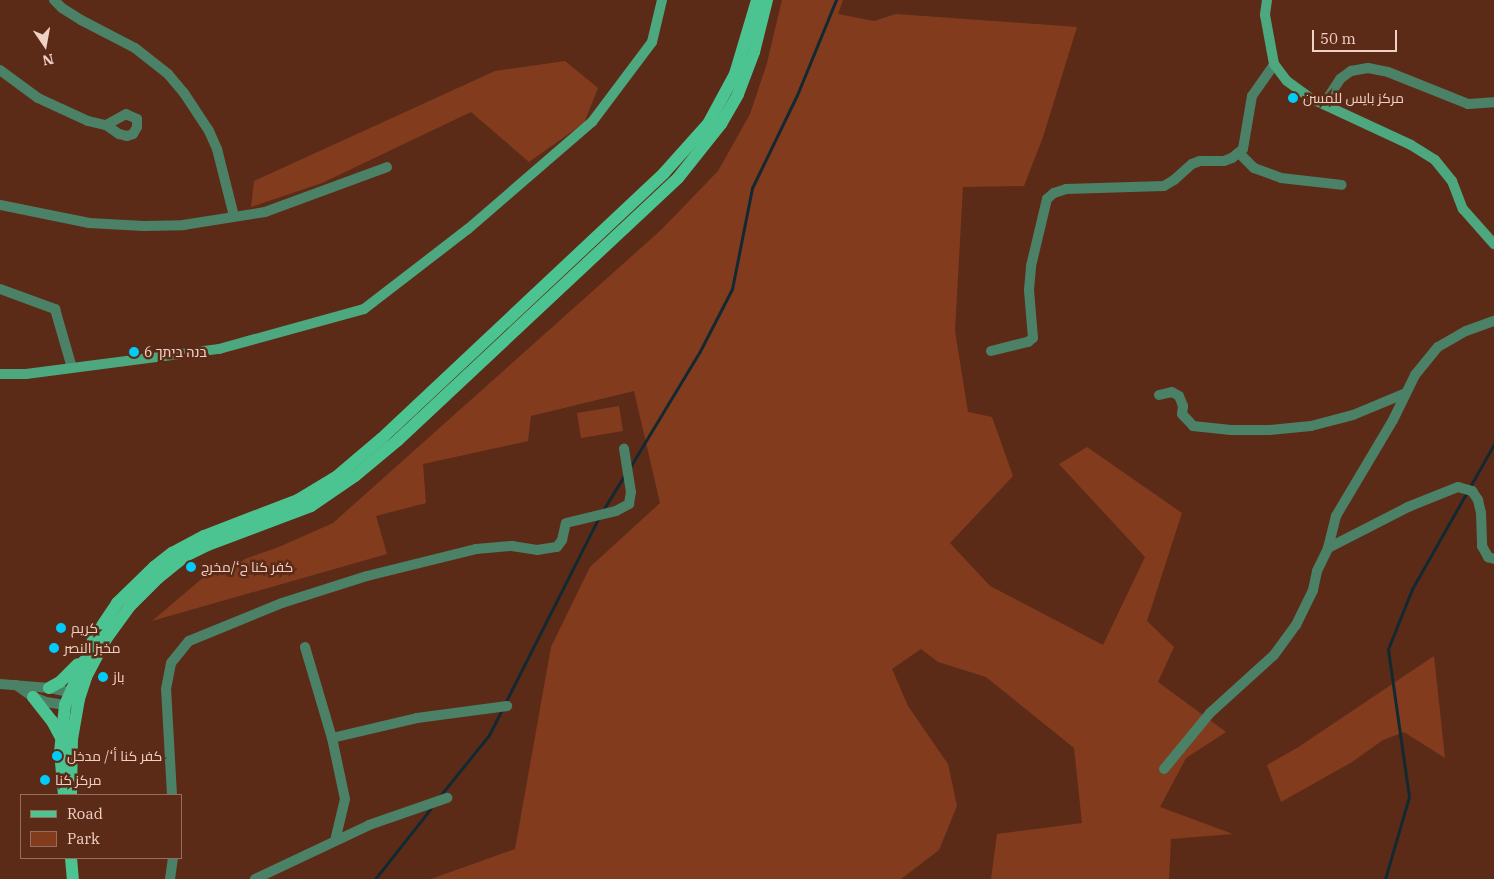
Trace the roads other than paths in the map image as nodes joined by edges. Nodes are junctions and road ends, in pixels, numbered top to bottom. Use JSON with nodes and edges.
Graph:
{"nodes":[{"id":1,"x":54,"y":0,"type":"edge"},
{"id":2,"x":662,"y":0,"type":"edge"},
{"id":3,"x":757,"y":0,"type":"edge"},
{"id":4,"x":766,"y":0,"type":"edge"},
{"id":5,"x":1267,"y":0,"type":"edge"},
{"id":6,"x":1274,"y":64,"type":"junction"},
{"id":7,"x":0,"y":70,"type":"edge"},
{"id":8,"x":1494,"y":102,"type":"edge"},
{"id":9,"x":1324,"y":104,"type":"junction"},
{"id":10,"x":106,"y":125,"type":"dead end"},
{"id":11,"x":1239,"y":153,"type":"junction"},
{"id":12,"x":387,"y":166,"type":"dead end"},
{"id":13,"x":1342,"y":185,"type":"dead end"},
{"id":14,"x":0,"y":205,"type":"edge"},
{"id":15,"x":234,"y":216,"type":"junction"},
{"id":16,"x":1494,"y":244,"type":"edge"},
{"id":17,"x":0,"y":289,"type":"edge"},
{"id":18,"x":1494,"y":321,"type":"edge"},
{"id":19,"x":991,"y":351,"type":"dead end"},
{"id":20,"x":72,"y":368,"type":"junction"},
{"id":21,"x":0,"y":374,"type":"edge"},
{"id":22,"x":1406,"y":393,"type":"junction"},
{"id":23,"x":1159,"y":395,"type":"dead end"},
{"id":24,"x":624,"y":449,"type":"dead end"},
{"id":25,"x":1328,"y":548,"type":"junction"},
{"id":26,"x":1494,"y":559,"type":"edge"},
{"id":27,"x":305,"y":647,"type":"dead end"},
{"id":28,"x":86,"y":655,"type":"junction"},
{"id":29,"x":0,"y":684,"type":"edge"},
{"id":30,"x":16,"y":685,"type":"junction"},
{"id":31,"x":50,"y":688,"type":"junction"},
{"id":32,"x":74,"y":696,"type":"junction"},
{"id":33,"x":32,"y":697,"type":"junction"},
{"id":34,"x":65,"y":705,"type":"junction"},
{"id":35,"x":507,"y":706,"type":"dead end"},
{"id":36,"x":60,"y":736,"type":"junction"},
{"id":37,"x":332,"y":738,"type":"junction"},
{"id":38,"x":1164,"y":769,"type":"dead end"},
{"id":39,"x":64,"y":794,"type":"edge"},
{"id":40,"x":71,"y":794,"type":"edge"},
{"id":41,"x":172,"y":794,"type":"edge"},
{"id":42,"x":447,"y":798,"type":"dead end"},
{"id":43,"x":335,"y":842,"type":"junction"},
{"id":44,"x":71,"y":859,"type":"edge"},
{"id":45,"x":173,"y":859,"type":"edge"},
{"id":46,"x":73,"y":879,"type":"edge"},
{"id":47,"x":170,"y":879,"type":"edge"},
{"id":48,"x":254,"y":879,"type":"edge"}],
"edges":[{"from":1,"to":15,"type":"street"},
{"from":2,"to":20,"type":"street"},
{"from":3,"to":28,"type":"main road"},
{"from":4,"to":32,"type":"main road"},
{"from":5,"to":6,"type":"street"},
{"from":6,"to":9,"type":"street"},
{"from":6,"to":11,"type":"street"},
{"from":7,"to":10,"type":"street"},
{"from":8,"to":9,"type":"street"},
{"from":9,"to":16,"type":"street"},
{"from":11,"to":13,"type":"street"},
{"from":11,"to":19,"type":"street"},
{"from":12,"to":15,"type":"street"},
{"from":14,"to":15,"type":"street"},
{"from":17,"to":20,"type":"street"},
{"from":18,"to":22,"type":"street"},
{"from":20,"to":21,"type":"street"},
{"from":22,"to":23,"type":"street"},
{"from":22,"to":25,"type":"street"},
{"from":24,"to":41,"type":"street"},
{"from":25,"to":26,"type":"street"},
{"from":25,"to":38,"type":"street"},
{"from":27,"to":37,"type":"street"},
{"from":28,"to":31,"type":"main road"},
{"from":28,"to":32,"type":"main road"},
{"from":29,"to":30,"type":"street"},
{"from":30,"to":31,"type":"street"},
{"from":30,"to":33,"type":"street"},
{"from":31,"to":32,"type":"street"},
{"from":32,"to":34,"type":"main road"},
{"from":32,"to":40,"type":"main road"},
{"from":33,"to":34,"type":"street"},
{"from":33,"to":36,"type":"main road"},
{"from":34,"to":36,"type":"main road"},
{"from":35,"to":37,"type":"street"},
{"from":36,"to":39,"type":"main road"},
{"from":37,"to":43,"type":"street"},
{"from":42,"to":43,"type":"street"},
{"from":43,"to":48,"type":"street"},
{"from":44,"to":46,"type":"main road"},
{"from":45,"to":47,"type":"street"}]}
